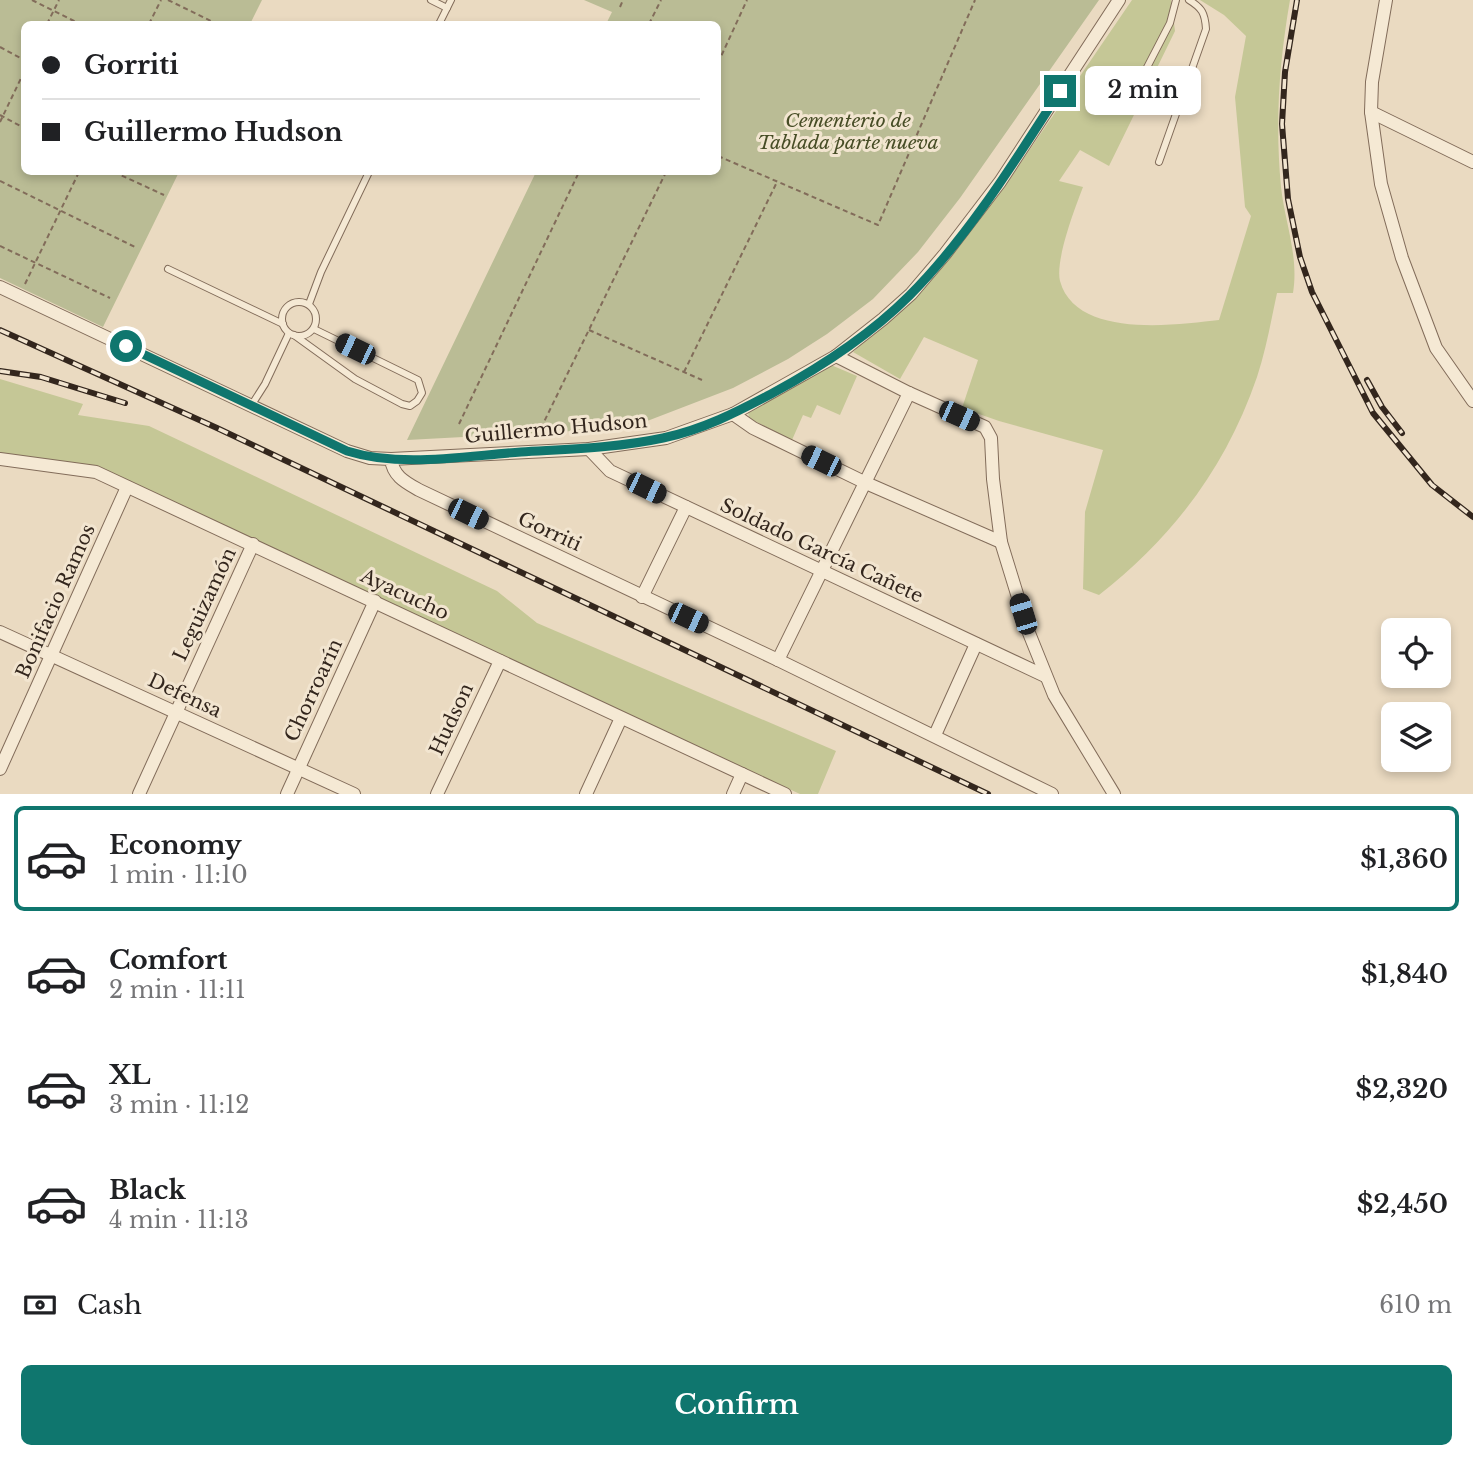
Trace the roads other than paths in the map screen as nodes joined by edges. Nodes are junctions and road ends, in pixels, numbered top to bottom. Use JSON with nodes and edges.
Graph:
{"nodes":[{"id":1,"x":431,"y":0,"type":"edge"},
{"id":2,"x":451,"y":0,"type":"edge"},
{"id":3,"x":1119,"y":0,"type":"edge"},
{"id":4,"x":1176,"y":0,"type":"edge"},
{"id":5,"x":1189,"y":0,"type":"edge"},
{"id":6,"x":1387,"y":0,"type":"edge"},
{"id":7,"x":447,"y":8,"type":"junction"},
{"id":8,"x":440,"y":21,"type":"edge"},
{"id":9,"x":1127,"y":106,"type":"dead end"},
{"id":10,"x":1371,"y":112,"type":"junction"},
{"id":11,"x":1159,"y":162,"type":"dead end"},
{"id":12,"x":1473,"y":162,"type":"edge"},
{"id":13,"x":368,"y":175,"type":"edge"},
{"id":14,"x":168,"y":269,"type":"dead end"},
{"id":15,"x":0,"y":287,"type":"edge"},
{"id":16,"x":309,"y":304,"type":"junction"},
{"id":17,"x":283,"y":324,"type":"junction"},
{"id":18,"x":314,"y":328,"type":"junction"},
{"id":19,"x":291,"y":334,"type":"junction"},
{"id":20,"x":836,"y":356,"type":"junction"},
{"id":21,"x":909,"y":393,"type":"junction"},
{"id":22,"x":1473,"y":401,"type":"edge"},
{"id":23,"x":251,"y":406,"type":"junction"},
{"id":24,"x":733,"y":414,"type":"junction"},
{"id":25,"x":589,"y":449,"type":"junction"},
{"id":26,"x":0,"y":459,"type":"edge"},
{"id":27,"x":391,"y":459,"type":"junction"},
{"id":28,"x":866,"y":483,"type":"junction"},
{"id":29,"x":127,"y":486,"type":"junction"},
{"id":30,"x":686,"y":507,"type":"junction"},
{"id":31,"x":1001,"y":542,"type":"junction"},
{"id":32,"x":253,"y":544,"type":"junction"},
{"id":33,"x":822,"y":571,"type":"junction"},
{"id":34,"x":642,"y":597,"type":"junction"},
{"id":35,"x":375,"y":601,"type":"junction"},
{"id":36,"x":0,"y":632,"type":"edge"},
{"id":37,"x":976,"y":643,"type":"junction"},
{"id":38,"x":52,"y":656,"type":"junction"},
{"id":39,"x":778,"y":660,"type":"junction"},
{"id":40,"x":500,"y":661,"type":"junction"},
{"id":41,"x":1045,"y":676,"type":"junction"},
{"id":42,"x":176,"y":712,"type":"junction"},
{"id":43,"x":621,"y":718,"type":"junction"},
{"id":44,"x":935,"y":735,"type":"junction"},
{"id":45,"x":0,"y":769,"type":"edge"},
{"id":46,"x":298,"y":769,"type":"junction"},
{"id":47,"x":742,"y":774,"type":"junction"},
{"id":48,"x":139,"y":794,"type":"edge"},
{"id":49,"x":287,"y":794,"type":"edge"},
{"id":50,"x":354,"y":794,"type":"edge"},
{"id":51,"x":437,"y":794,"type":"edge"},
{"id":52,"x":586,"y":794,"type":"edge"},
{"id":53,"x":733,"y":794,"type":"edge"},
{"id":54,"x":785,"y":794,"type":"edge"},
{"id":55,"x":1052,"y":794,"type":"edge"},
{"id":56,"x":1114,"y":794,"type":"edge"}],
"edges":[{"from":1,"to":7,"type":"lane"},
{"from":2,"to":7,"type":"lane"},
{"from":3,"to":20,"type":"street","name":"Guillermo Hudson"},
{"from":4,"to":9,"type":"lane"},
{"from":5,"to":11,"type":"lane"},
{"from":6,"to":10,"type":"street"},
{"from":7,"to":8,"type":"lane"},
{"from":10,"to":12,"type":"street"},
{"from":10,"to":22,"type":"street"},
{"from":13,"to":16,"type":"lane"},
{"from":14,"to":17,"type":"lane"},
{"from":15,"to":23,"type":"street"},
{"from":16,"to":17,"type":"lane"},
{"from":16,"to":18,"type":"lane"},
{"from":17,"to":19,"type":"lane"},
{"from":18,"to":19,"type":"lane"},
{"from":18,"to":19,"type":"lane"},
{"from":19,"to":23,"type":"lane"},
{"from":20,"to":21,"type":"street"},
{"from":20,"to":24,"type":"street","name":"Guillermo Hudson"},
{"from":21,"to":28,"type":"street"},
{"from":21,"to":31,"type":"street"},
{"from":23,"to":27,"type":"street"},
{"from":24,"to":25,"type":"street","name":"Guillermo Hudson"},
{"from":24,"to":28,"type":"street"},
{"from":25,"to":27,"type":"street","name":"Guillermo Hudson"},
{"from":25,"to":30,"type":"street","name":"Soldado García Cañete"},
{"from":26,"to":29,"type":"street","name":"Ayacucho"},
{"from":27,"to":34,"type":"street","name":"Gorriti"},
{"from":28,"to":31,"type":"street"},
{"from":28,"to":33,"type":"street"},
{"from":29,"to":32,"type":"street","name":"Ayacucho"},
{"from":29,"to":38,"type":"street","name":"Bonifacio Ramos"},
{"from":30,"to":33,"type":"street","name":"Soldado García Cañete"},
{"from":30,"to":34,"type":"street"},
{"from":31,"to":41,"type":"street"},
{"from":32,"to":35,"type":"street","name":"Ayacucho"},
{"from":32,"to":42,"type":"street","name":"Leguizamón"},
{"from":33,"to":37,"type":"street","name":"Soldado García Cañete"},
{"from":33,"to":39,"type":"street"},
{"from":34,"to":39,"type":"street","name":"Gorriti"},
{"from":35,"to":40,"type":"street","name":"Ayacucho"},
{"from":35,"to":46,"type":"street","name":"Chorroarín"},
{"from":36,"to":38,"type":"street","name":"Defensa"},
{"from":37,"to":41,"type":"street","name":"Soldado García Cañete"},
{"from":37,"to":44,"type":"street"},
{"from":38,"to":42,"type":"street","name":"Defensa"},
{"from":38,"to":45,"type":"street","name":"Bonifacio Ramos"},
{"from":39,"to":44,"type":"street","name":"Gorriti"},
{"from":40,"to":43,"type":"street","name":"Ayacucho"},
{"from":40,"to":51,"type":"street","name":"Hudson"},
{"from":41,"to":56,"type":"street"},
{"from":42,"to":46,"type":"street","name":"Defensa"},
{"from":42,"to":48,"type":"street","name":"Leguizamón"},
{"from":43,"to":47,"type":"street","name":"Ayacucho"},
{"from":43,"to":52,"type":"street"},
{"from":44,"to":55,"type":"street","name":"Gorriti"},
{"from":46,"to":49,"type":"street","name":"Chorroarín"},
{"from":46,"to":50,"type":"street","name":"Defensa"},
{"from":47,"to":53,"type":"street"},
{"from":47,"to":54,"type":"street","name":"Ayacucho"}]}
